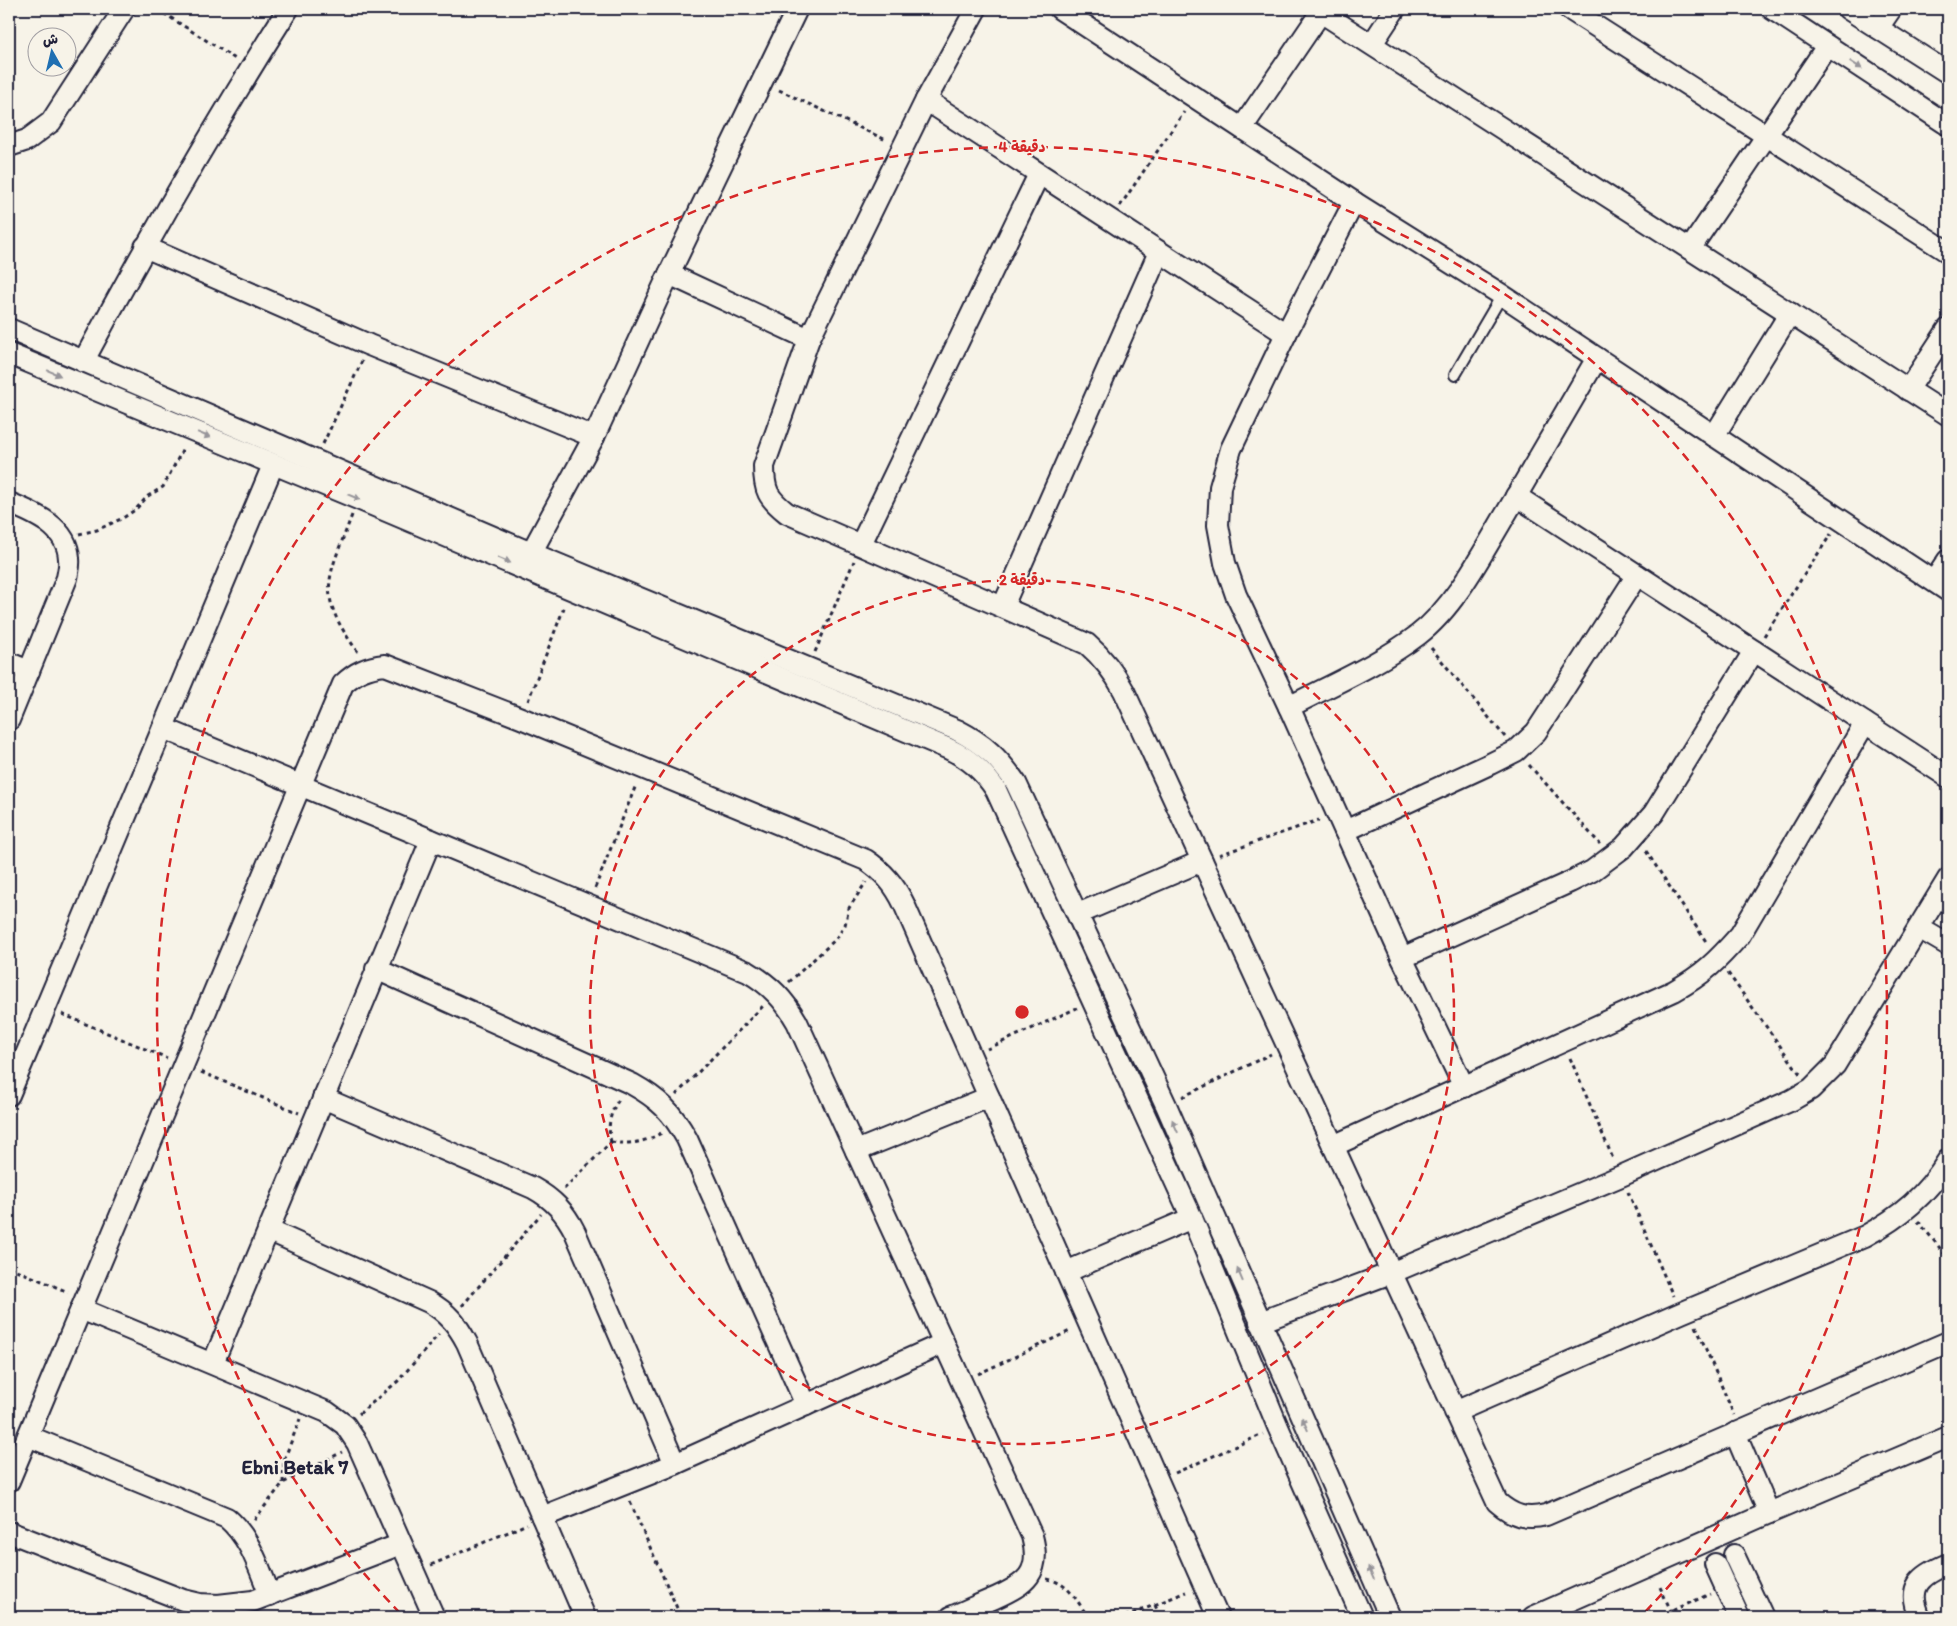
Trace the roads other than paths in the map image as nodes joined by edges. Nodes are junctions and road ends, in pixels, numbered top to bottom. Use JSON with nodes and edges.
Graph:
{"nodes":[{"id":1,"x":124,"y":9,"type":"edge"},
{"id":2,"x":288,"y":9,"type":"edge"},
{"id":3,"x":797,"y":9,"type":"edge"},
{"id":4,"x":976,"y":9,"type":"edge"},
{"id":5,"x":1060,"y":9,"type":"edge"},
{"id":6,"x":1395,"y":9,"type":"edge"},
{"id":7,"x":1569,"y":9,"type":"edge"},
{"id":8,"x":1772,"y":9,"type":"edge"},
{"id":9,"x":1848,"y":9,"type":"edge"},
{"id":10,"x":1890,"y":9,"type":"edge"},
{"id":11,"x":1319,"y":10,"type":"edge"},
{"id":12,"x":1878,"y":28,"type":"junction"},
{"id":13,"x":1372,"y":44,"type":"junction"},
{"id":14,"x":1827,"y":46,"type":"junction"},
{"id":15,"x":1948,"y":73,"type":"edge"},
{"id":16,"x":926,"y":100,"type":"junction"},
{"id":17,"x":1948,"y":125,"type":"edge"},
{"id":18,"x":1242,"y":128,"type":"junction"},
{"id":19,"x":1766,"y":136,"type":"junction"},
{"id":20,"x":9,"y":146,"type":"edge"},
{"id":21,"x":1039,"y":174,"type":"junction"},
{"id":22,"x":1354,"y":202,"type":"junction"},
{"id":23,"x":145,"y":247,"type":"junction"},
{"id":24,"x":1690,"y":249,"type":"junction"},
{"id":25,"x":1159,"y":252,"type":"junction"},
{"id":26,"x":1948,"y":252,"type":"edge"},
{"id":27,"x":669,"y":274,"type":"junction"},
{"id":28,"x":1502,"y":295,"type":"junction"},
{"id":29,"x":1790,"y":313,"type":"junction"},
{"id":30,"x":9,"y":330,"type":"edge"},
{"id":31,"x":1948,"y":330,"type":"edge"},
{"id":32,"x":1286,"y":334,"type":"junction"},
{"id":33,"x":809,"y":339,"type":"junction"},
{"id":34,"x":9,"y":354,"type":"edge"},
{"id":35,"x":1597,"y":358,"type":"junction"},
{"id":36,"x":83,"y":362,"type":"junction"},
{"id":37,"x":1456,"y":375,"type":"dead end"},
{"id":38,"x":1908,"y":390,"type":"junction"},
{"id":39,"x":181,"y":403,"type":"junction"},
{"id":40,"x":1948,"y":415,"type":"edge"},
{"id":41,"x":173,"y":422,"type":"junction"},
{"id":42,"x":1714,"y":436,"type":"junction"},
{"id":43,"x":594,"y":437,"type":"junction"},
{"id":44,"x":273,"y":465,"type":"junction"},
{"id":45,"x":1516,"y":496,"type":"junction"},
{"id":46,"x":9,"y":503,"type":"edge"},
{"id":47,"x":861,"y":544,"type":"junction"},
{"id":48,"x":531,"y":553,"type":"junction"},
{"id":49,"x":1948,"y":560,"type":"edge"},
{"id":50,"x":1637,"y":575,"type":"junction"},
{"id":51,"x":1941,"y":586,"type":"edge"},
{"id":52,"x":1003,"y":606,"type":"junction"},
{"id":53,"x":1754,"y":651,"type":"junction"},
{"id":54,"x":9,"y":663,"type":"edge"},
{"id":55,"x":29,"y":671,"type":"junction"},
{"id":56,"x":1289,"y":707,"type":"junction"},
{"id":57,"x":9,"y":720,"type":"edge"},
{"id":58,"x":1865,"y":723,"type":"junction"},
{"id":59,"x":163,"y":728,"type":"junction"},
{"id":60,"x":1948,"y":778,"type":"edge"},
{"id":61,"x":300,"y":785,"type":"junction"},
{"id":62,"x":1341,"y":822,"type":"junction"},
{"id":63,"x":431,"y":840,"type":"junction"},
{"id":64,"x":1202,"y":861,"type":"junction"},
{"id":65,"x":1948,"y":879,"type":"edge"},
{"id":66,"x":1078,"y":914,"type":"junction"},
{"id":67,"x":1919,"y":928,"type":"junction"},
{"id":68,"x":1948,"y":945,"type":"edge"},
{"id":69,"x":1402,"y":958,"type":"junction"},
{"id":70,"x":376,"y":969,"type":"junction"},
{"id":71,"x":1137,"y":1040,"type":"junction"},
{"id":72,"x":1116,"y":1051,"type":"junction"},
{"id":73,"x":1464,"y":1087,"type":"junction"},
{"id":74,"x":9,"y":1095,"type":"edge"},
{"id":75,"x":989,"y":1097,"type":"junction"},
{"id":76,"x":323,"y":1098,"type":"junction"},
{"id":77,"x":1333,"y":1146,"type":"junction"},
{"id":78,"x":856,"y":1152,"type":"junction"},
{"id":79,"x":1948,"y":1160,"type":"edge"},
{"id":80,"x":1192,"y":1218,"type":"junction"},
{"id":81,"x":268,"y":1230,"type":"junction"},
{"id":82,"x":1066,"y":1272,"type":"junction"},
{"id":83,"x":1391,"y":1273,"type":"junction"},
{"id":84,"x":83,"y":1304,"type":"junction"},
{"id":85,"x":1260,"y":1322,"type":"junction"},
{"id":86,"x":1948,"y":1342,"type":"edge"},
{"id":87,"x":944,"y":1343,"type":"junction"},
{"id":88,"x":213,"y":1363,"type":"junction"},
{"id":89,"x":806,"y":1405,"type":"junction"},
{"id":90,"x":1455,"y":1412,"type":"junction"},
{"id":91,"x":1738,"y":1431,"type":"junction"},
{"id":92,"x":28,"y":1436,"type":"junction"},
{"id":93,"x":1948,"y":1437,"type":"edge"},
{"id":94,"x":675,"y":1464,"type":"junction"},
{"id":95,"x":9,"y":1481,"type":"edge"},
{"id":96,"x":1769,"y":1513,"type":"junction"},
{"id":97,"x":542,"y":1517,"type":"junction"},
{"id":98,"x":9,"y":1532,"type":"edge"},
{"id":99,"x":401,"y":1544,"type":"junction"},
{"id":100,"x":1734,"y":1555,"type":"dead end"},
{"id":101,"x":1715,"y":1564,"type":"dead end"},
{"id":102,"x":1948,"y":1564,"type":"edge"},
{"id":103,"x":270,"y":1595,"type":"junction"},
{"id":104,"x":434,"y":1617,"type":"edge"},
{"id":105,"x":585,"y":1617,"type":"edge"},
{"id":106,"x":951,"y":1617,"type":"edge"},
{"id":107,"x":1218,"y":1617,"type":"edge"},
{"id":108,"x":1362,"y":1617,"type":"edge"},
{"id":109,"x":1390,"y":1617,"type":"edge"},
{"id":110,"x":1533,"y":1617,"type":"edge"},
{"id":111,"x":1739,"y":1617,"type":"edge"},
{"id":112,"x":1762,"y":1617,"type":"edge"},
{"id":113,"x":1920,"y":1617,"type":"edge"}],
"edges":[{"from":1,"to":20,"type":"street"},
{"from":2,"to":23,"type":"street"},
{"from":3,"to":27,"type":"street"},
{"from":4,"to":16,"type":"street"},
{"from":5,"to":18,"type":"street"},
{"from":6,"to":13,"type":"street"},
{"from":7,"to":19,"type":"street"},
{"from":8,"to":14,"type":"street"},
{"from":9,"to":12,"type":"street"},
{"from":10,"to":12,"type":"street"},
{"from":11,"to":13,"type":"street"},
{"from":11,"to":18,"type":"street"},
{"from":12,"to":15,"type":"street"},
{"from":13,"to":24,"type":"street"},
{"from":14,"to":17,"type":"street","one_way":true},
{"from":14,"to":19,"type":"street"},
{"from":16,"to":21,"type":"street"},
{"from":16,"to":33,"type":"street"},
{"from":18,"to":22,"type":"street"},
{"from":19,"to":24,"type":"street"},
{"from":19,"to":26,"type":"street"},
{"from":21,"to":25,"type":"street"},
{"from":21,"to":47,"type":"street"},
{"from":22,"to":28,"type":"street"},
{"from":22,"to":32,"type":"street"},
{"from":23,"to":36,"type":"street"},
{"from":23,"to":43,"type":"street"},
{"from":24,"to":29,"type":"street"},
{"from":25,"to":32,"type":"street"},
{"from":25,"to":52,"type":"street"},
{"from":27,"to":33,"type":"street"},
{"from":27,"to":43,"type":"street"},
{"from":28,"to":35,"type":"street"},
{"from":28,"to":37,"type":"lane"},
{"from":29,"to":38,"type":"street"},
{"from":29,"to":42,"type":"street"},
{"from":30,"to":36,"type":"street"},
{"from":31,"to":38,"type":"street"},
{"from":32,"to":56,"type":"street"},
{"from":33,"to":47,"type":"street"},
{"from":34,"to":41,"type":"street","one_way":true},
{"from":35,"to":42,"type":"street"},
{"from":35,"to":45,"type":"street"},
{"from":36,"to":39,"type":"street"},
{"from":38,"to":40,"type":"street"},
{"from":39,"to":41,"type":"street"},
{"from":39,"to":48,"type":"street"},
{"from":41,"to":44,"type":"street","one_way":true},
{"from":42,"to":51,"type":"street"},
{"from":43,"to":48,"type":"street"},
{"from":44,"to":59,"type":"street"},
{"from":44,"to":72,"type":"street","one_way":true},
{"from":45,"to":50,"type":"street"},
{"from":45,"to":56,"type":"street"},
{"from":46,"to":55,"type":"street"},
{"from":47,"to":52,"type":"street"},
{"from":48,"to":66,"type":"street"},
{"from":49,"to":51,"type":"street"},
{"from":50,"to":53,"type":"street"},
{"from":50,"to":62,"type":"street"},
{"from":52,"to":64,"type":"street"},
{"from":53,"to":58,"type":"street"},
{"from":53,"to":69,"type":"street"},
{"from":54,"to":55,"type":"street"},
{"from":55,"to":57,"type":"street"},
{"from":56,"to":62,"type":"street"},
{"from":58,"to":60,"type":"street"},
{"from":58,"to":73,"type":"street"},
{"from":59,"to":61,"type":"street"},
{"from":59,"to":74,"type":"street"},
{"from":61,"to":63,"type":"street"},
{"from":61,"to":75,"type":"street"},
{"from":61,"to":84,"type":"street"},
{"from":62,"to":69,"type":"street"},
{"from":63,"to":70,"type":"street"},
{"from":63,"to":78,"type":"street"},
{"from":64,"to":66,"type":"street"},
{"from":64,"to":77,"type":"street"},
{"from":65,"to":67,"type":"street"},
{"from":66,"to":71,"type":"street"},
{"from":67,"to":68,"type":"street"},
{"from":67,"to":83,"type":"street"},
{"from":69,"to":73,"type":"street"},
{"from":70,"to":76,"type":"street"},
{"from":70,"to":89,"type":"street"},
{"from":71,"to":72,"type":"street"},
{"from":85,"to":71,"type":"street","one_way":true},
{"from":72,"to":80,"type":"street"},
{"from":73,"to":77,"type":"street"},
{"from":75,"to":78,"type":"street"},
{"from":75,"to":82,"type":"street"},
{"from":76,"to":81,"type":"street"},
{"from":76,"to":94,"type":"street"},
{"from":77,"to":83,"type":"street"},
{"from":78,"to":87,"type":"street"},
{"from":79,"to":90,"type":"street"},
{"from":80,"to":82,"type":"street"},
{"from":80,"to":108,"type":"street"},
{"from":81,"to":88,"type":"street"},
{"from":81,"to":97,"type":"street"},
{"from":82,"to":107,"type":"street"},
{"from":83,"to":85,"type":"street"},
{"from":83,"to":90,"type":"street"},
{"from":84,"to":88,"type":"street"},
{"from":84,"to":92,"type":"street"},
{"from":109,"to":85,"type":"street","one_way":true},
{"from":86,"to":91,"type":"street"},
{"from":87,"to":89,"type":"street"},
{"from":87,"to":106,"type":"street"},
{"from":88,"to":99,"type":"street"},
{"from":89,"to":94,"type":"street"},
{"from":90,"to":91,"type":"street"},
{"from":91,"to":96,"type":"street"},
{"from":92,"to":95,"type":"street"},
{"from":92,"to":103,"type":"street"},
{"from":93,"to":96,"type":"street"},
{"from":94,"to":97,"type":"street"},
{"from":96,"to":110,"type":"street"},
{"from":97,"to":105,"type":"street"},
{"from":98,"to":103,"type":"street"},
{"from":99,"to":103,"type":"street"},
{"from":99,"to":104,"type":"street"},
{"from":100,"to":112,"type":"street"},
{"from":101,"to":111,"type":"street"},
{"from":102,"to":113,"type":"street"}]}
